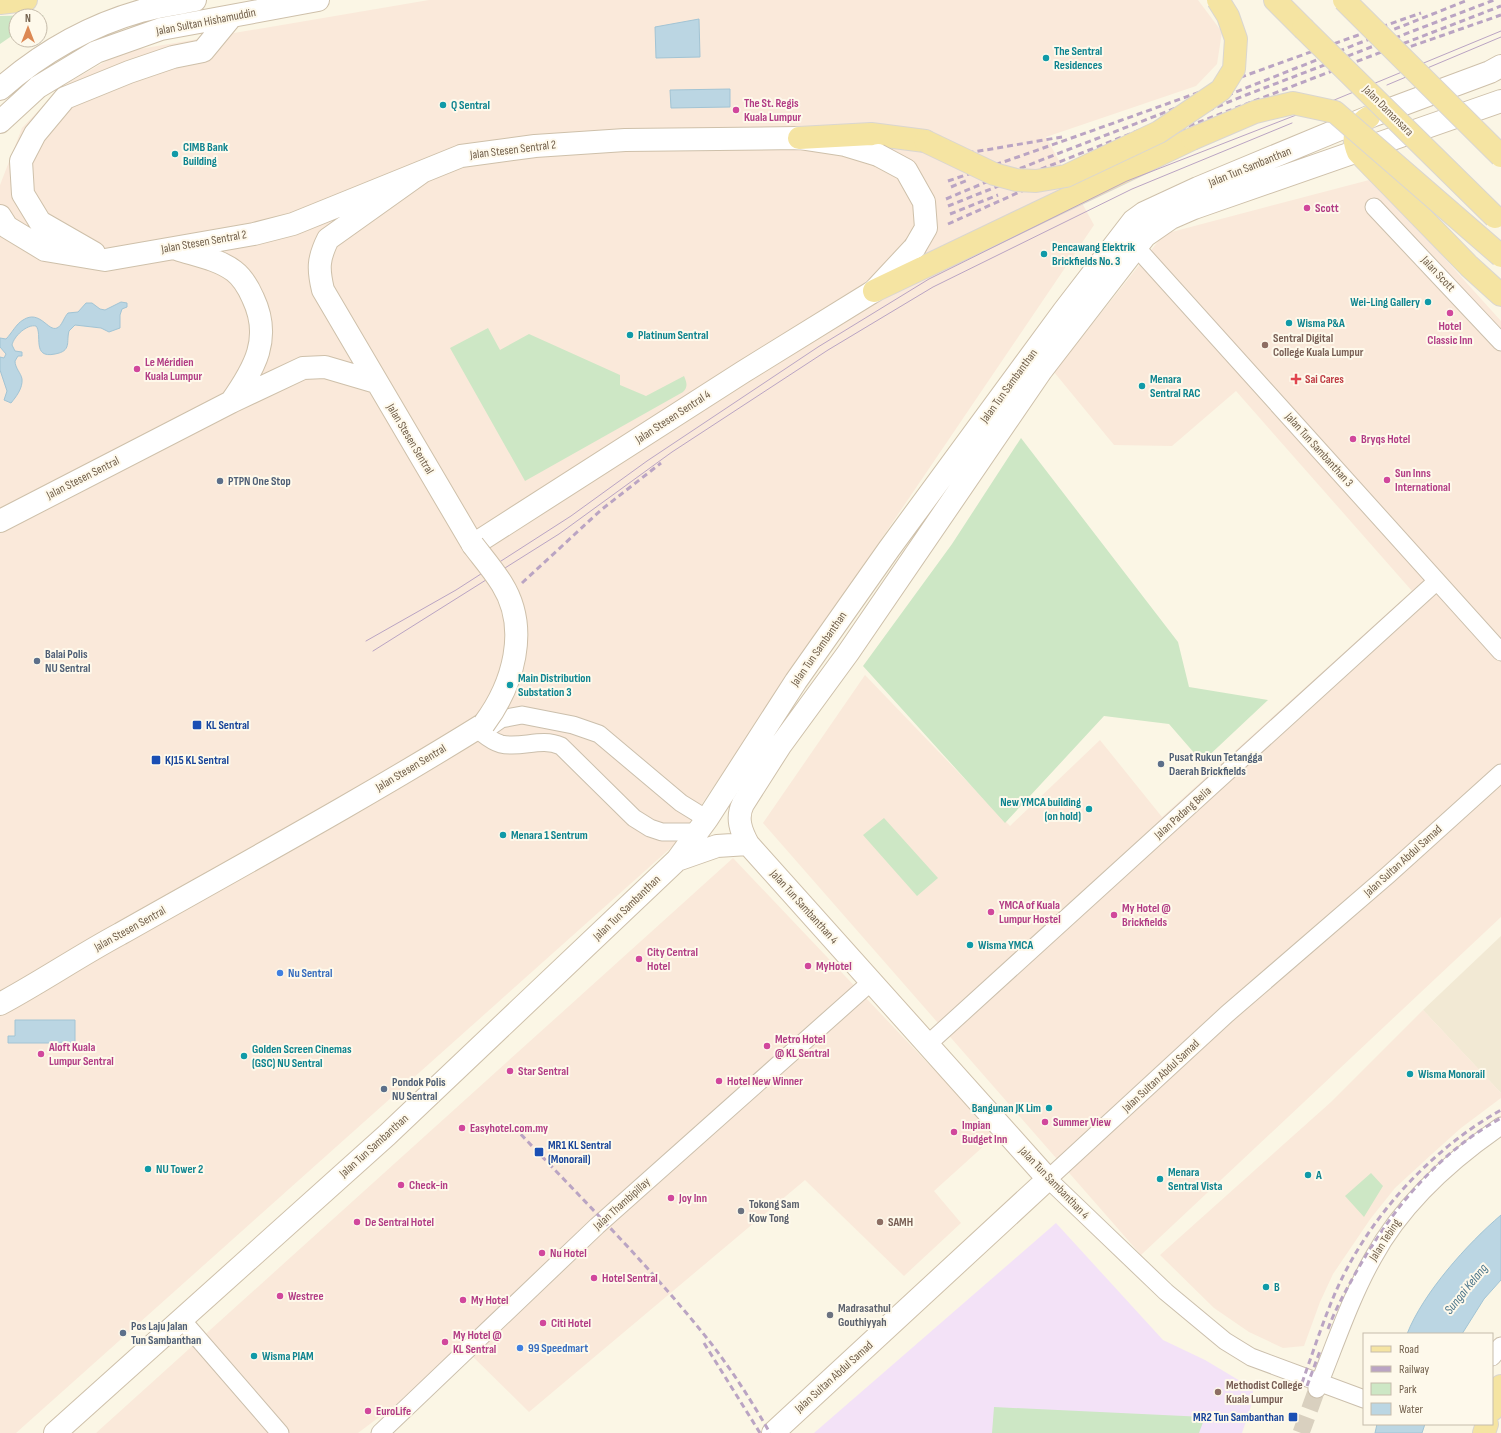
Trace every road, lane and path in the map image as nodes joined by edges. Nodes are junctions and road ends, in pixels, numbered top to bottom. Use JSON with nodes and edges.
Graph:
{"nodes":[{"id":1,"x":26,"y":0,"type":"edge"},
{"id":2,"x":195,"y":0,"type":"edge"},
{"id":3,"x":318,"y":0,"type":"edge"},
{"id":4,"x":1218,"y":0,"type":"edge"},
{"id":5,"x":1275,"y":0,"type":"edge"},
{"id":6,"x":1344,"y":0,"type":"edge"},
{"id":7,"x":0,"y":3,"type":"edge"},
{"id":8,"x":231,"y":16,"type":"junction"},
{"id":9,"x":1501,"y":66,"type":"edge"},
{"id":10,"x":0,"y":89,"type":"edge"},
{"id":11,"x":1501,"y":101,"type":"edge"},
{"id":12,"x":1369,"y":117,"type":"junction"},
{"id":13,"x":0,"y":122,"type":"edge"},
{"id":14,"x":799,"y":138,"type":"junction"},
{"id":15,"x":1358,"y":152,"type":"junction"},
{"id":16,"x":1501,"y":156,"type":"edge"},
{"id":17,"x":422,"y":172,"type":"junction"},
{"id":18,"x":1374,"y":207,"type":"dead end"},
{"id":19,"x":0,"y":216,"type":"edge"},
{"id":20,"x":1498,"y":220,"type":"edge"},
{"id":21,"x":1136,"y":247,"type":"junction"},
{"id":22,"x":174,"y":248,"type":"junction"},
{"id":23,"x":1501,"y":256,"type":"edge"},
{"id":24,"x":105,"y":260,"type":"junction"},
{"id":25,"x":874,"y":290,"type":"junction"},
{"id":26,"x":1501,"y":295,"type":"edge"},
{"id":27,"x":1501,"y":342,"type":"edge"},
{"id":28,"x":376,"y":382,"type":"junction"},
{"id":29,"x":231,"y":402,"type":"junction"},
{"id":30,"x":0,"y":521,"type":"edge"},
{"id":31,"x":473,"y":545,"type":"junction"},
{"id":32,"x":1437,"y":581,"type":"junction"},
{"id":33,"x":1501,"y":652,"type":"edge"},
{"id":34,"x":480,"y":731,"type":"junction"},
{"id":35,"x":1501,"y":773,"type":"edge"},
{"id":36,"x":703,"y":825,"type":"junction"},
{"id":37,"x":748,"y":844,"type":"junction"},
{"id":38,"x":678,"y":860,"type":"junction"},
{"id":39,"x":871,"y":982,"type":"junction"},
{"id":40,"x":0,"y":1004,"type":"edge"},
{"id":41,"x":928,"y":1044,"type":"junction"},
{"id":42,"x":1501,"y":1126,"type":"edge"},
{"id":43,"x":1048,"y":1179,"type":"junction"},
{"id":44,"x":182,"y":1320,"type":"junction"},
{"id":45,"x":1501,"y":1346,"type":"edge"},
{"id":46,"x":1493,"y":1356,"type":"edge"},
{"id":47,"x":1318,"y":1386,"type":"junction"},
{"id":48,"x":1501,"y":1386,"type":"edge"},
{"id":49,"x":1363,"y":1399,"type":"edge"},
{"id":50,"x":1493,"y":1407,"type":"edge"},
{"id":51,"x":55,"y":1433,"type":"edge"},
{"id":52,"x":280,"y":1433,"type":"edge"},
{"id":53,"x":380,"y":1433,"type":"edge"},
{"id":54,"x":772,"y":1433,"type":"edge"}],
"edges":[{"from":1,"to":7,"type":"main road"},
{"from":2,"to":10,"type":"main road","name":"Jalan Sultan Hishamuddin"},
{"from":3,"to":8,"type":"main road","name":"Jalan Sultan Hishamuddin"},
{"from":4,"to":14,"type":"main road","bridge":true},
{"from":5,"to":20,"type":"main road","name":"Jalan Damansara","bridge":true},
{"from":6,"to":16,"type":"main road","bridge":true},
{"from":8,"to":13,"type":"main road","name":"Jalan Sultan Hishamuddin"},
{"from":8,"to":24,"type":"main road"},
{"from":9,"to":12,"type":"main road","name":"Jalan Tun Sambanthan"},
{"from":11,"to":15,"type":"main road","name":"Jalan Tun Sambanthan"},
{"from":12,"to":15,"type":"main road"},
{"from":12,"to":36,"type":"main road","name":"Jalan Tun Sambanthan"},
{"from":14,"to":17,"type":"main road","name":"Jalan Stesen Sentral 2"},
{"from":14,"to":25,"type":"main road","name":"Jalan Stesen Sentral 2","bridge":true},
{"from":15,"to":21,"type":"main road","name":"Jalan Tun Sambanthan"},
{"from":15,"to":26,"type":"main road"},
{"from":17,"to":22,"type":"main road","name":"Jalan Stesen Sentral 2"},
{"from":17,"to":28,"type":"main road","name":"Jalan Stesen Sentral"},
{"from":18,"to":27,"type":"street","name":"Jalan Scott"},
{"from":19,"to":24,"type":"main road","name":"Jalan Stesen Sentral 2"},
{"from":21,"to":32,"type":"street","name":"Jalan Tun Sambanthan 3"},
{"from":21,"to":37,"type":"main road","name":"Jalan Tun Sambanthan"},
{"from":22,"to":24,"type":"main road","name":"Jalan Stesen Sentral 2"},
{"from":22,"to":29,"type":"main road"},
{"from":23,"to":25,"type":"main road","bridge":true},
{"from":25,"to":31,"type":"main road","name":"Jalan Stesen Sentral 4"},
{"from":28,"to":29,"type":"main road","name":"Jalan Stesen Sentral"},
{"from":28,"to":31,"type":"main road","name":"Jalan Stesen Sentral"},
{"from":29,"to":30,"type":"main road","name":"Jalan Stesen Sentral"},
{"from":31,"to":34,"type":"main road","name":"Jalan Stesen Sentral","bridge":true},
{"from":32,"to":33,"type":"street","name":"Jalan Tun Sambanthan 3"},
{"from":32,"to":41,"type":"street","name":"Jalan Padang Belia"},
{"from":34,"to":36,"type":"street"},
{"from":34,"to":36,"type":"street"},
{"from":34,"to":40,"type":"main road","name":"Jalan Stesen Sentral"},
{"from":35,"to":43,"type":"street","name":"Jalan Sultan Abdul Samad"},
{"from":36,"to":38,"type":"main road","name":"Jalan Tun Sambanthan"},
{"from":37,"to":38,"type":"main road"},
{"from":37,"to":39,"type":"main road","name":"Jalan Tun Sambanthan 4"},
{"from":38,"to":44,"type":"main road","name":"Jalan Tun Sambanthan"},
{"from":39,"to":41,"type":"main road","name":"Jalan Tun Sambanthan 4"},
{"from":39,"to":53,"type":"street","name":"Jalan Thambipillay"},
{"from":41,"to":43,"type":"main road","name":"Jalan Tun Sambanthan 4"},
{"from":42,"to":47,"type":"street","name":"Jalan Tebing"},
{"from":43,"to":47,"type":"street","name":"Jalan Tun Sambanthan 4"},
{"from":43,"to":54,"type":"main road","name":"Jalan Sultan Abdul Samad"},
{"from":44,"to":51,"type":"main road","name":"Jalan Tun Sambanthan"},
{"from":44,"to":52,"type":"street"},
{"from":45,"to":46,"type":"street"},
{"from":47,"to":49,"type":"street","name":"Jalan Tun Sambanthan 4"},
{"from":48,"to":50,"type":"main road"}]}
